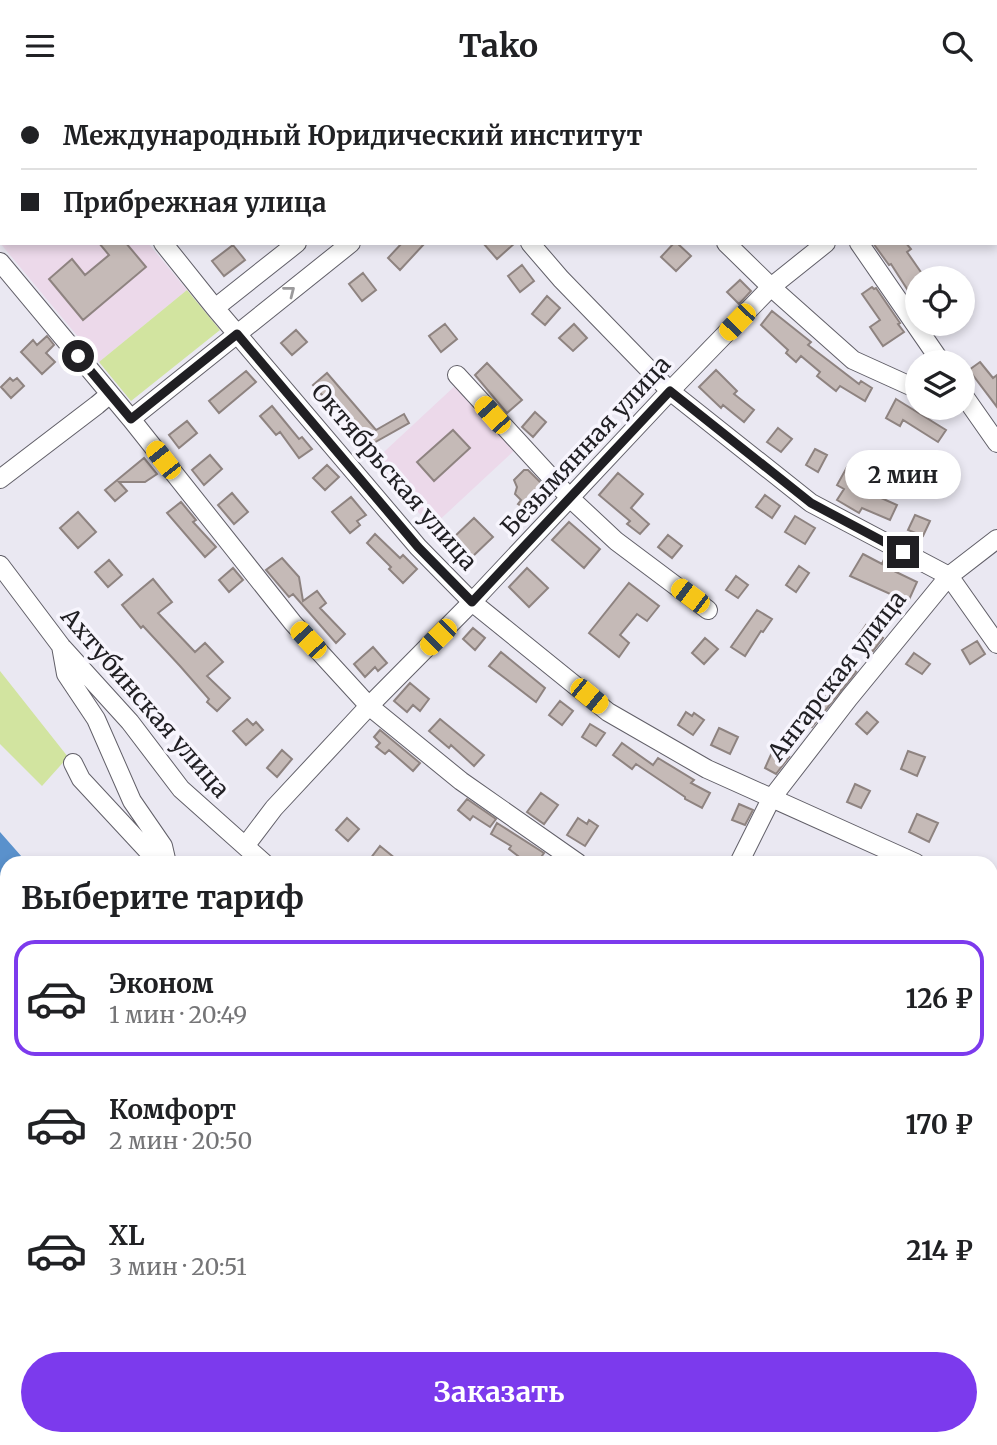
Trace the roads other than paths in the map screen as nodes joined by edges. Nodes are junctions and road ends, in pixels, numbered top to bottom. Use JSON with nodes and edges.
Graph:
{"nodes":[{"id":1,"x":165,"y":245,"type":"edge"},
{"id":2,"x":294,"y":245,"type":"edge"},
{"id":3,"x":348,"y":245,"type":"edge"},
{"id":4,"x":532,"y":245,"type":"edge"},
{"id":5,"x":728,"y":245,"type":"edge"},
{"id":6,"x":824,"y":245,"type":"edge"},
{"id":7,"x":860,"y":245,"type":"edge"},
{"id":8,"x":0,"y":262,"type":"edge"},
{"id":9,"x":771,"y":288,"type":"junction"},
{"id":10,"x":215,"y":308,"type":"junction"},
{"id":11,"x":237,"y":334,"type":"junction"},
{"id":12,"x":933,"y":350,"type":"edge"},
{"id":13,"x":457,"y":375,"type":"dead end"},
{"id":14,"x":905,"y":384,"type":"edge"},
{"id":15,"x":670,"y":391,"type":"junction"},
{"id":16,"x":110,"y":394,"type":"junction"},
{"id":17,"x":975,"y":411,"type":"edge"},
{"id":18,"x":975,"y":415,"type":"edge"},
{"id":19,"x":979,"y":417,"type":"junction"},
{"id":20,"x":131,"y":419,"type":"junction"},
{"id":21,"x":997,"y":443,"type":"edge"},
{"id":22,"x":0,"y":478,"type":"edge"},
{"id":23,"x":570,"y":498,"type":"junction"},
{"id":24,"x":997,"y":539,"type":"edge"},
{"id":25,"x":0,"y":565,"type":"edge"},
{"id":26,"x":948,"y":576,"type":"junction"},
{"id":27,"x":472,"y":602,"type":"junction"},
{"id":28,"x":708,"y":610,"type":"dead end"},
{"id":29,"x":997,"y":644,"type":"edge"},
{"id":30,"x":61,"y":646,"type":"junction"},
{"id":31,"x":369,"y":706,"type":"junction"},
{"id":32,"x":73,"y":763,"type":"dead end"},
{"id":33,"x":771,"y":799,"type":"junction"},
{"id":34,"x":246,"y":845,"type":"junction"},
{"id":35,"x":153,"y":856,"type":"edge"},
{"id":36,"x":166,"y":856,"type":"edge"},
{"id":37,"x":257,"y":856,"type":"edge"},
{"id":38,"x":568,"y":856,"type":"edge"},
{"id":39,"x":742,"y":856,"type":"edge"},
{"id":40,"x":900,"y":856,"type":"edge"}],
"edges":[{"from":1,"to":10,"type":"street","name":"Октябрьская улица"},
{"from":2,"to":10,"type":"street"},
{"from":11,"to":3,"type":"street","one_way":true},
{"from":4,"to":15,"type":"street"},
{"from":5,"to":9,"type":"street"},
{"from":6,"to":9,"type":"street","name":"Безымянная улица"},
{"from":7,"to":12,"type":"street"},
{"from":8,"to":16,"type":"street"},
{"from":9,"to":14,"type":"street"},
{"from":9,"to":15,"type":"street","name":"Безымянная улица"},
{"from":10,"to":11,"type":"street","name":"Октябрьская улица"},
{"from":11,"to":20,"type":"street"},
{"from":11,"to":27,"type":"street","name":"Октябрьская улица"},
{"from":13,"to":23,"type":"street"},
{"from":15,"to":23,"type":"street","name":"Безымянная улица"},
{"from":15,"to":26,"type":"street"},
{"from":16,"to":20,"type":"street"},
{"from":16,"to":22,"type":"street"},
{"from":17,"to":19,"type":"street"},
{"from":18,"to":19,"type":"street"},
{"from":19,"to":21,"type":"street"},
{"from":20,"to":31,"type":"street"},
{"from":23,"to":27,"type":"street","name":"Безымянная улица"},
{"from":23,"to":28,"type":"street"},
{"from":24,"to":26,"type":"street","name":"Ангарская улица"},
{"from":25,"to":30,"type":"street","name":"Ахтубинская улица"},
{"from":26,"to":29,"type":"street"},
{"from":26,"to":33,"type":"street","name":"Ангарская улица"},
{"from":27,"to":31,"type":"street","name":"Безымянная улица"},
{"from":27,"to":33,"type":"street","name":"Октябрьская улица"},
{"from":30,"to":34,"type":"street","name":"Ахтубинская улица"},
{"from":30,"to":36,"type":"street"},
{"from":31,"to":34,"type":"street","name":"Безымянная улица"},
{"from":31,"to":38,"type":"street"},
{"from":32,"to":35,"type":"street"},
{"from":33,"to":39,"type":"street","name":"Ангарская улица"},
{"from":33,"to":40,"type":"street","name":"Октябрьская улица"},
{"from":34,"to":37,"type":"street","name":"Ахтубинская улица"}]}
